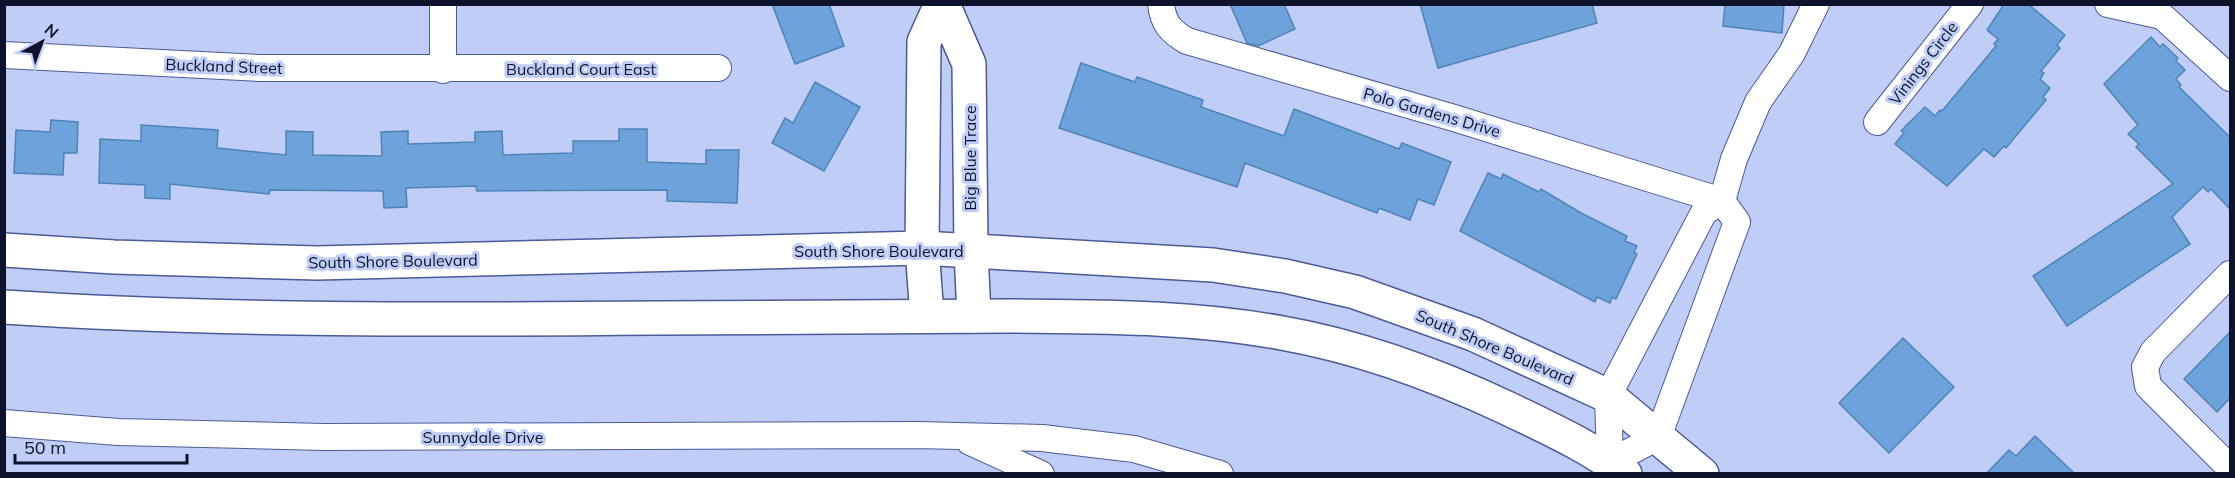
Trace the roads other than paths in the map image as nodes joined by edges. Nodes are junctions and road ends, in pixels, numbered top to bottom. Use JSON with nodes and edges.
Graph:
{"nodes":[{"id":1,"x":442,"y":4,"type":"edge"},
{"id":2,"x":942,"y":4,"type":"edge"},
{"id":3,"x":1161,"y":4,"type":"edge"},
{"id":4,"x":1816,"y":4,"type":"edge"},
{"id":5,"x":1970,"y":4,"type":"edge"},
{"id":6,"x":2108,"y":4,"type":"edge"},
{"id":7,"x":4,"y":55,"type":"edge"},
{"id":8,"x":718,"y":68,"type":"dead end"},
{"id":9,"x":443,"y":70,"type":"junction"},
{"id":10,"x":2230,"y":78,"type":"edge"},
{"id":11,"x":1877,"y":122,"type":"dead end"},
{"id":12,"x":1722,"y":201,"type":"junction"},
{"id":13,"x":922,"y":248,"type":"junction"},
{"id":14,"x":4,"y":250,"type":"edge"},
{"id":15,"x":971,"y":251,"type":"junction"},
{"id":16,"x":2230,"y":274,"type":"edge"},
{"id":17,"x":4,"y":307,"type":"edge"},
{"id":18,"x":927,"y":316,"type":"junction"},
{"id":19,"x":974,"y":316,"type":"junction"},
{"id":20,"x":1608,"y":396,"type":"junction"},
{"id":21,"x":4,"y":423,"type":"edge"},
{"id":22,"x":1658,"y":437,"type":"junction"},
{"id":23,"x":962,"y":438,"type":"junction"},
{"id":24,"x":1617,"y":468,"type":"edge"},
{"id":25,"x":2230,"y":468,"type":"edge"},
{"id":26,"x":1041,"y":474,"type":"edge"},
{"id":27,"x":1220,"y":474,"type":"edge"},
{"id":28,"x":1702,"y":474,"type":"edge"}],
"edges":[{"from":1,"to":9,"type":"street"},
{"from":2,"to":13,"type":"street","name":"Big Blue Trace"},
{"from":2,"to":15,"type":"street","name":"Big Blue Trace"},
{"from":3,"to":12,"type":"street","name":"Polo Gardens Drive"},
{"from":4,"to":12,"type":"street"},
{"from":5,"to":11,"type":"street","name":"Vinings Circle"},
{"from":6,"to":10,"type":"street"},
{"from":7,"to":9,"type":"street","name":"Buckland Street"},
{"from":8,"to":9,"type":"street","name":"Buckland Court East"},
{"from":12,"to":20,"type":"street"},
{"from":12,"to":22,"type":"street"},
{"from":13,"to":14,"type":"street","name":"South Shore Boulevard"},
{"from":13,"to":15,"type":"street","name":"South Shore Boulevard"},
{"from":13,"to":18,"type":"street","name":"Big Blue Trace"},
{"from":15,"to":19,"type":"street","name":"Big Blue Trace"},
{"from":15,"to":20,"type":"street","name":"South Shore Boulevard"},
{"from":16,"to":25,"type":"street"},
{"from":17,"to":18,"type":"street"},
{"from":18,"to":19,"type":"street"},
{"from":19,"to":24,"type":"street"},
{"from":20,"to":22,"type":"street","name":"South Shore Boulevard"},
{"from":20,"to":24,"type":"street"},
{"from":21,"to":23,"type":"street","name":"Sunnydale Drive"},
{"from":22,"to":24,"type":"street"},
{"from":22,"to":28,"type":"street","name":"South Shore Boulevard"},
{"from":23,"to":26,"type":"street","name":"Sunnydale Drive"},
{"from":23,"to":27,"type":"street","name":"Sunnydale Drive"}]}
